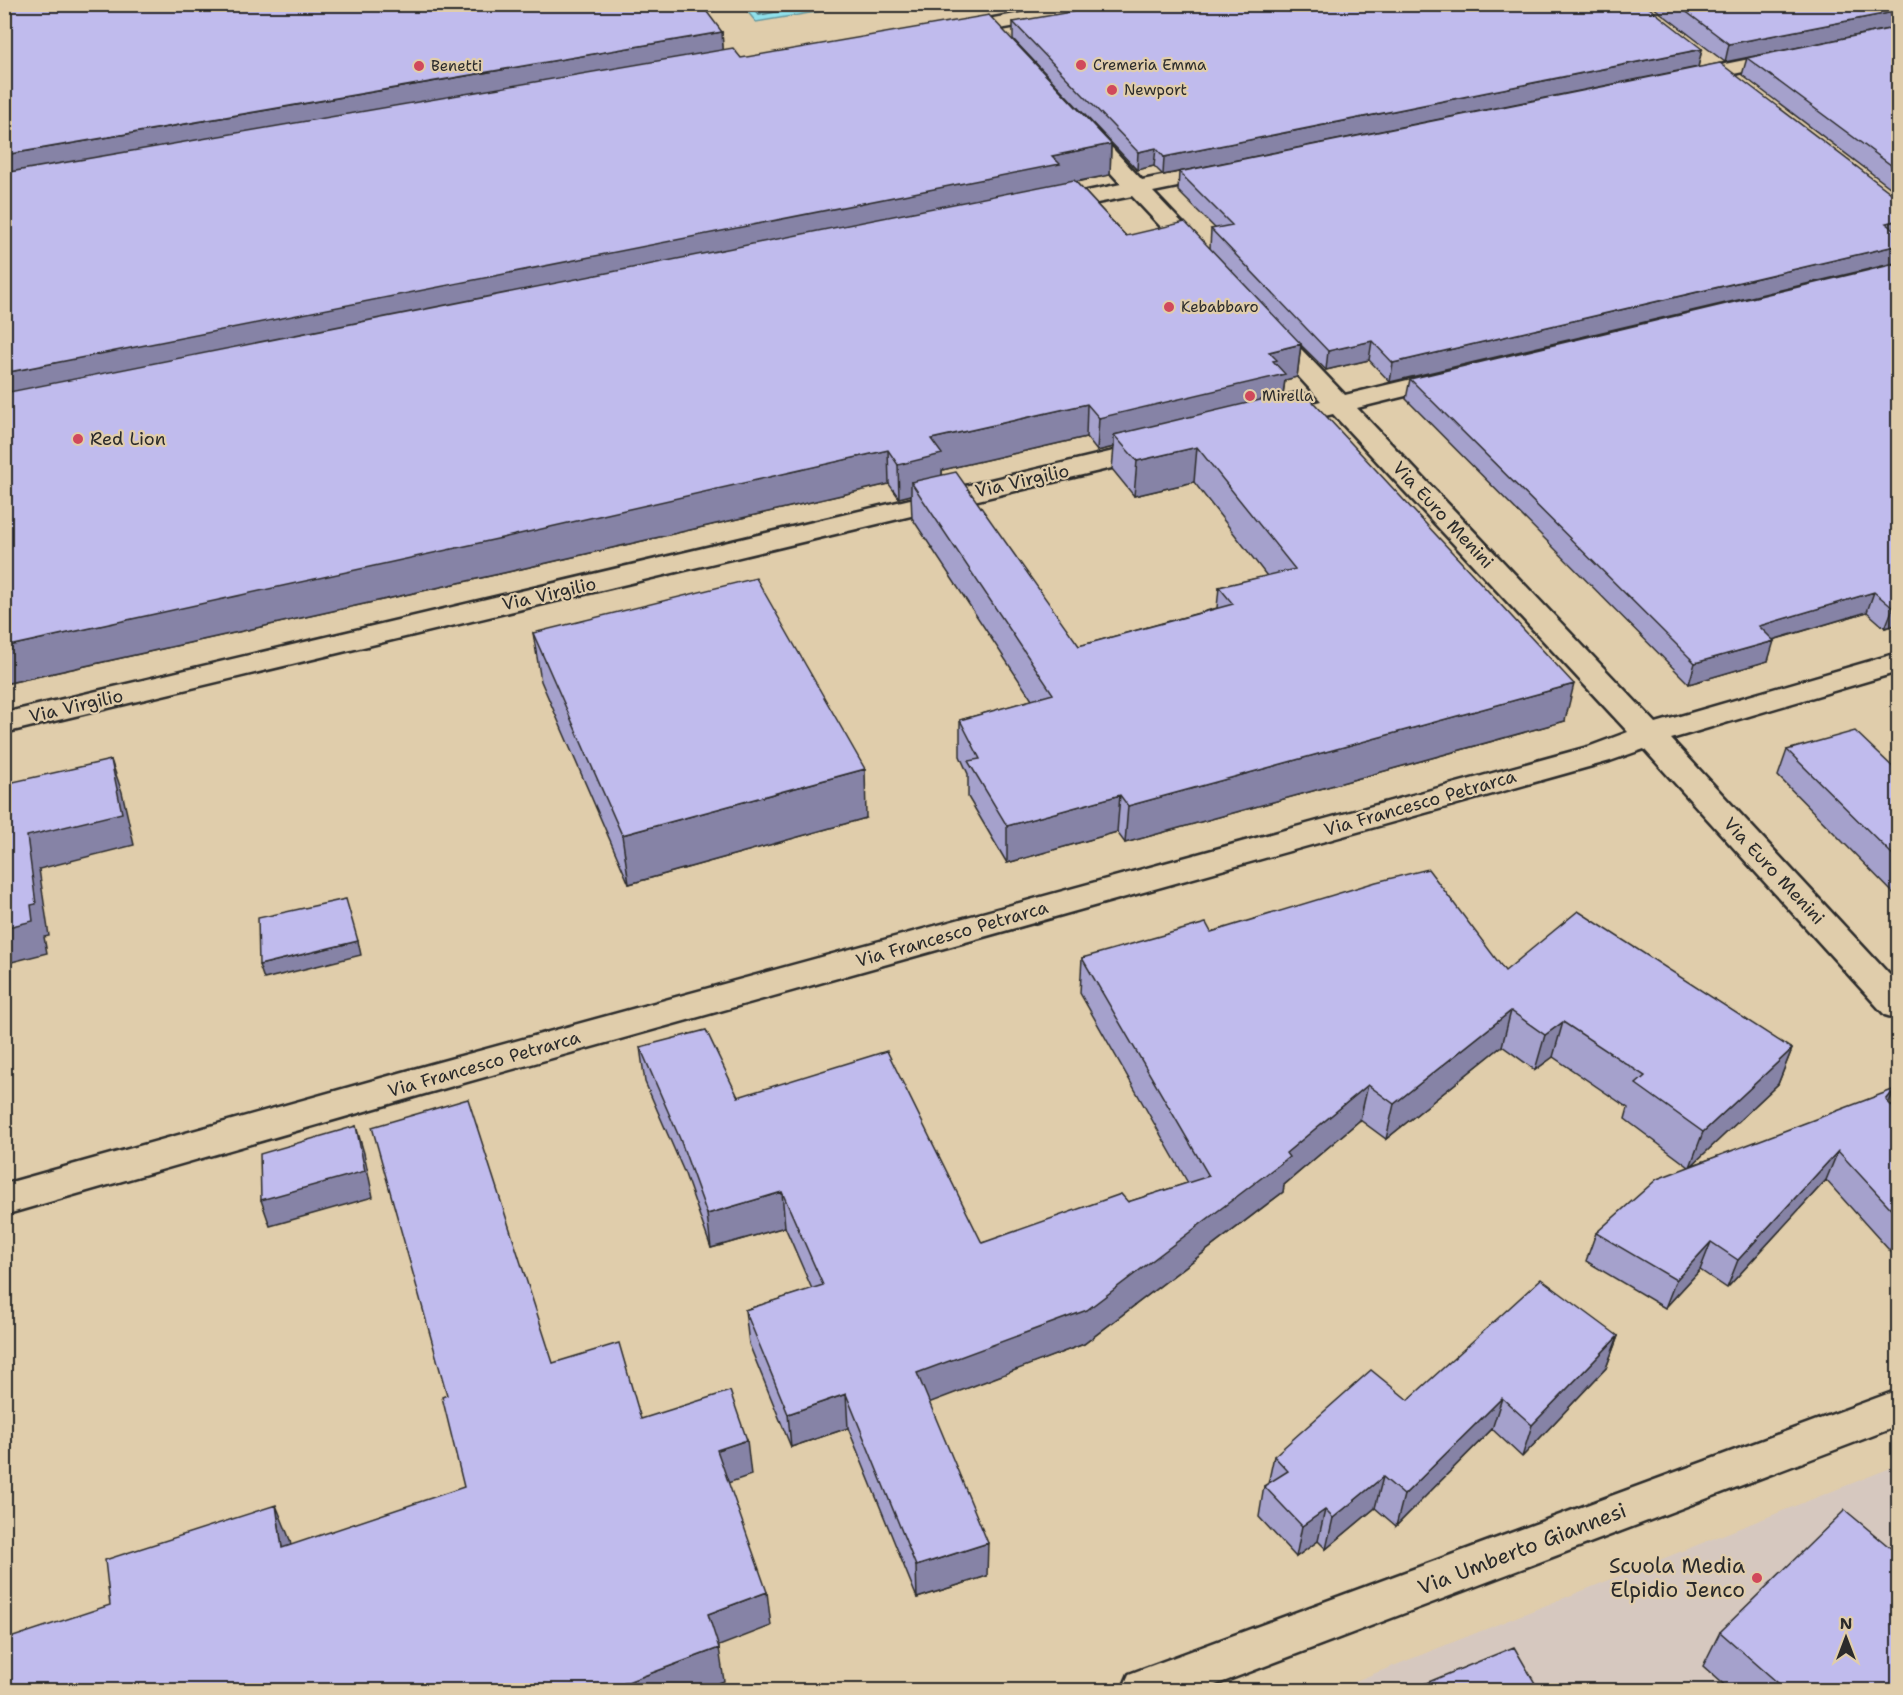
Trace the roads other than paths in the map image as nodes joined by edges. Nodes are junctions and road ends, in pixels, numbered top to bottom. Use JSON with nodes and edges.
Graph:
{"nodes":[{"id":1,"x":1107,"y":4,"type":"edge"},
{"id":2,"x":986,"y":26,"type":"junction"},
{"id":3,"x":940,"y":34,"type":"edge"},
{"id":4,"x":1006,"y":48,"type":"edge"},
{"id":5,"x":1694,"y":51,"type":"edge"},
{"id":6,"x":1808,"y":53,"type":"edge"},
{"id":7,"x":1721,"y":71,"type":"junction"},
{"id":8,"x":1668,"y":81,"type":"edge"},
{"id":9,"x":1745,"y":89,"type":"edge"},
{"id":10,"x":1058,"y":103,"type":"edge"},
{"id":11,"x":1241,"y":168,"type":"edge"},
{"id":12,"x":1138,"y":188,"type":"junction"},
{"id":13,"x":1024,"y":211,"type":"edge"},
{"id":14,"x":1223,"y":280,"type":"edge"},
{"id":15,"x":1255,"y":315,"type":"edge"},
{"id":16,"x":1479,"y":371,"type":"edge"},
{"id":17,"x":1339,"y":405,"type":"junction"},
{"id":18,"x":1250,"y":426,"type":"edge"},
{"id":19,"x":1181,"y":443,"type":"edge"},
{"id":20,"x":1899,"y":662,"type":"edge"},
{"id":21,"x":4,"y":723,"type":"edge"},
{"id":22,"x":1650,"y":735,"type":"junction"},
{"id":23,"x":1899,"y":1006,"type":"edge"},
{"id":24,"x":4,"y":1200,"type":"edge"},
{"id":25,"x":1899,"y":1408,"type":"edge"},
{"id":26,"x":1145,"y":1690,"type":"edge"}],
"edges":[{"from":1,"to":2,"type":"street"},
{"from":2,"to":3,"type":"street"},
{"from":2,"to":4,"type":"street"},
{"from":5,"to":7,"type":"street"},
{"from":6,"to":7,"type":"street"},
{"from":7,"to":8,"type":"street"},
{"from":7,"to":9,"type":"street"},
{"from":10,"to":12,"type":"street"},
{"from":11,"to":12,"type":"street"},
{"from":12,"to":13,"type":"street"},
{"from":12,"to":14,"type":"street"},
{"from":15,"to":17,"type":"street","name":"Via Euro Menini"},
{"from":16,"to":17,"type":"street"},
{"from":17,"to":18,"type":"street"},
{"from":17,"to":22,"type":"street","name":"Via Euro Menini"},
{"from":19,"to":21,"type":"street","name":"Via Virgilio"},
{"from":20,"to":22,"type":"street","name":"Via Francesco Petrarca"},
{"from":22,"to":23,"type":"street","name":"Via Euro Menini"},
{"from":22,"to":24,"type":"street","name":"Via Francesco Petrarca"},
{"from":25,"to":26,"type":"street","name":"Via Umberto Giannesi"}]}
